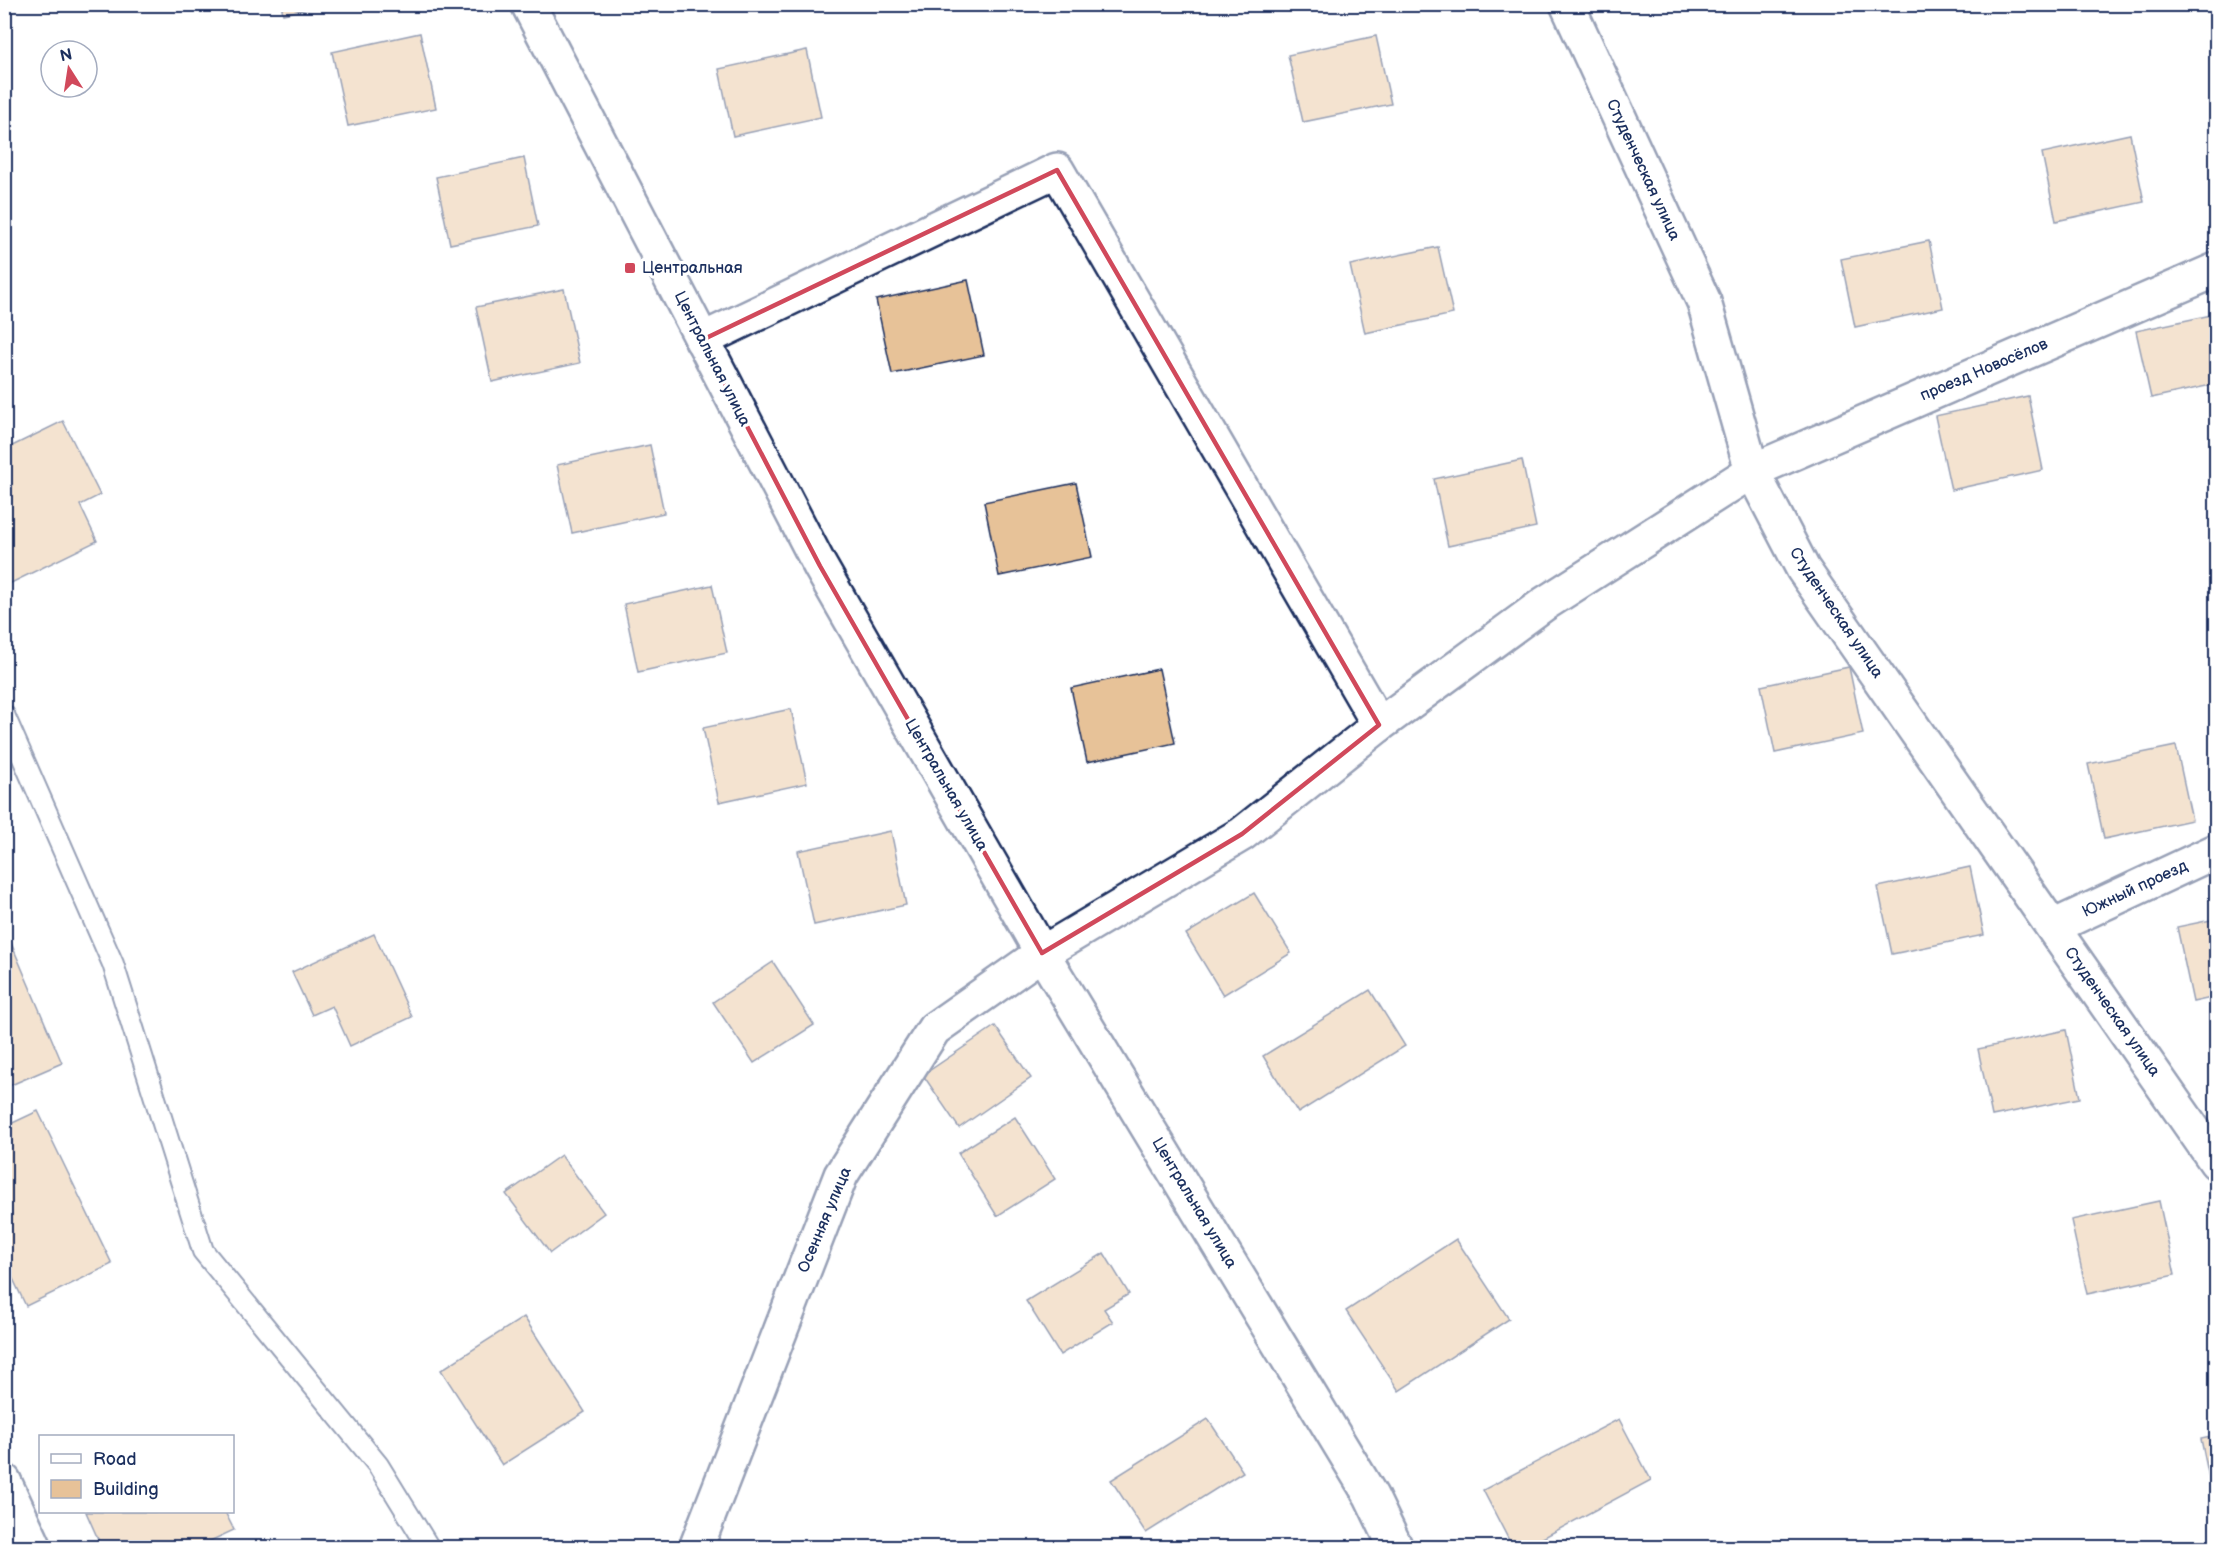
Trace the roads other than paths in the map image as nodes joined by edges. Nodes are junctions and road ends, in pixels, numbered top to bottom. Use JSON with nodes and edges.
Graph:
{"nodes":[{"id":1,"x":528,"y":4,"type":"edge"},
{"id":2,"x":1567,"y":4,"type":"edge"},
{"id":3,"x":2217,"y":270,"type":"edge"},
{"id":4,"x":702,"y":340,"type":"junction"},
{"id":5,"x":1752,"y":471,"type":"junction"},
{"id":6,"x":4,"y":714,"type":"edge"},
{"id":7,"x":1379,"y":725,"type":"junction"},
{"id":8,"x":2217,"y":851,"type":"edge"},
{"id":9,"x":2053,"y":927,"type":"junction"},
{"id":10,"x":1042,"y":953,"type":"junction"},
{"id":11,"x":2217,"y":1162,"type":"edge"},
{"id":12,"x":4,"y":1481,"type":"edge"},
{"id":13,"x":23,"y":1541,"type":"edge"},
{"id":14,"x":429,"y":1548,"type":"edge"},
{"id":15,"x":696,"y":1548,"type":"edge"},
{"id":16,"x":1396,"y":1548,"type":"edge"}],
"edges":[{"from":1,"to":4,"type":"street","name":"Центральная улица"},
{"from":2,"to":5,"type":"street","name":"Студенческая улица"},
{"from":3,"to":5,"type":"street","name":"проезд Новосёлов"},
{"from":4,"to":7,"type":"street"},
{"from":4,"to":10,"type":"street","name":"Центральная улица"},
{"from":5,"to":7,"type":"street","name":"проезд Новосёлов"},
{"from":5,"to":9,"type":"street","name":"Студенческая улица"},
{"from":6,"to":14,"type":"lane"},
{"from":7,"to":10,"type":"street","name":"Осенняя улица"},
{"from":8,"to":9,"type":"street","name":"Южный проезд"},
{"from":9,"to":11,"type":"street","name":"Студенческая улица"},
{"from":10,"to":15,"type":"street","name":"Осенняя улица"},
{"from":10,"to":16,"type":"street","name":"Центральная улица"},
{"from":12,"to":13,"type":"street"}]}
